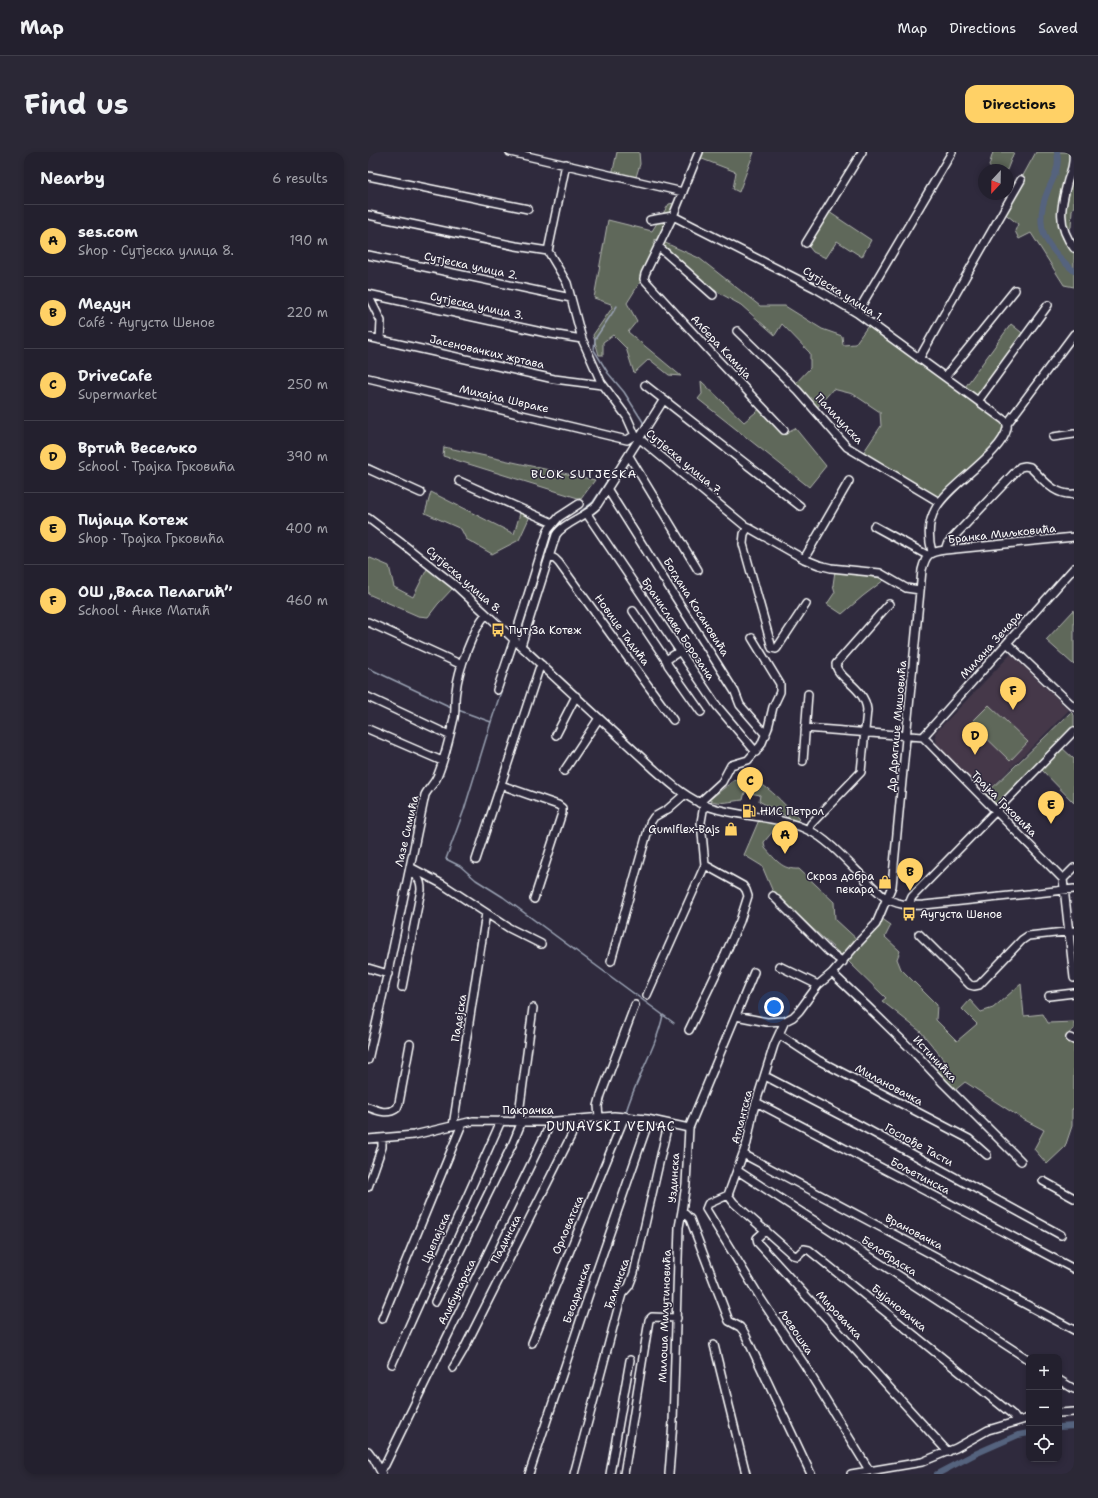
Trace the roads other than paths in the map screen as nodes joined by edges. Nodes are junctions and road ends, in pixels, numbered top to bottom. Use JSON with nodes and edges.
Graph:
{"nodes":[{"id":1,"x":510,"y":152,"type":"edge"},
{"id":2,"x":699,"y":152,"type":"edge"},
{"id":3,"x":862,"y":152,"type":"edge"},
{"id":4,"x":952,"y":152,"type":"edge"},
{"id":5,"x":1073,"y":152,"type":"edge"},
{"id":6,"x":530,"y":154,"type":"edge"},
{"id":7,"x":566,"y":164,"type":"junction"},
{"id":8,"x":368,"y":176,"type":"edge"},
{"id":9,"x":1021,"y":180,"type":"dead end"},
{"id":10,"x":683,"y":192,"type":"junction"},
{"id":11,"x":528,"y":208,"type":"dead end"},
{"id":12,"x":368,"y":215,"type":"edge"},
{"id":13,"x":673,"y":216,"type":"junction"},
{"id":14,"x":650,"y":220,"type":"dead end"},
{"id":15,"x":806,"y":243,"type":"dead end"},
{"id":16,"x":658,"y":246,"type":"junction"},
{"id":17,"x":1074,"y":248,"type":"edge"},
{"id":18,"x":548,"y":251,"type":"junction"},
{"id":19,"x":368,"y":256,"type":"edge"},
{"id":20,"x":1016,"y":290,"type":"dead end"},
{"id":21,"x":368,"y":295,"type":"edge"},
{"id":22,"x":713,"y":295,"type":"dead end"},
{"id":23,"x":570,"y":298,"type":"junction"},
{"id":24,"x":1048,"y":305,"type":"dead end"},
{"id":25,"x":857,"y":314,"type":"junction"},
{"id":26,"x":737,"y":331,"type":"dead end"},
{"id":27,"x":1074,"y":334,"type":"edge"},
{"id":28,"x":368,"y":337,"type":"edge"},
{"id":29,"x":582,"y":339,"type":"junction"},
{"id":30,"x":380,"y":340,"type":"junction"},
{"id":31,"x":920,"y":359,"type":"junction"},
{"id":32,"x":945,"y":377,"type":"junction"},
{"id":33,"x":368,"y":378,"type":"edge"},
{"id":34,"x":602,"y":385,"type":"junction"},
{"id":35,"x":645,"y":385,"type":"dead end"},
{"id":36,"x":663,"y":401,"type":"junction"},
{"id":37,"x":978,"y":401,"type":"junction"},
{"id":38,"x":1007,"y":424,"type":"junction"},
{"id":39,"x":784,"y":430,"type":"dead end"},
{"id":40,"x":1074,"y":434,"type":"edge"},
{"id":41,"x":1053,"y":436,"type":"dead end"},
{"id":42,"x":637,"y":437,"type":"junction"},
{"id":43,"x":629,"y":456,"type":"junction"},
{"id":44,"x":368,"y":469,"type":"edge"},
{"id":45,"x":459,"y":480,"type":"dead end"},
{"id":46,"x":849,"y":481,"type":"dead end"},
{"id":47,"x":608,"y":490,"type":"junction"},
{"id":48,"x":421,"y":493,"type":"dead end"},
{"id":49,"x":1074,"y":494,"type":"edge"},
{"id":50,"x":940,"y":502,"type":"junction"},
{"id":51,"x":579,"y":504,"type":"dead end"},
{"id":52,"x":800,"y":506,"type":"dead end"},
{"id":53,"x":588,"y":514,"type":"junction"},
{"id":54,"x":368,"y":518,"type":"edge"},
{"id":55,"x":553,"y":523,"type":"junction"},
{"id":56,"x":874,"y":526,"type":"dead end"},
{"id":57,"x":748,"y":527,"type":"junction"},
{"id":58,"x":1074,"y":537,"type":"edge"},
{"id":59,"x":945,"y":550,"type":"junction"},
{"id":60,"x":930,"y":554,"type":"junction"},
{"id":61,"x":549,"y":556,"type":"junction"},
{"id":62,"x":804,"y":559,"type":"junction"},
{"id":63,"x":1074,"y":568,"type":"edge"},
{"id":64,"x":698,"y":570,"type":"dead end"},
{"id":65,"x":920,"y":590,"type":"junction"},
{"id":66,"x":806,"y":604,"type":"dead end"},
{"id":67,"x":889,"y":604,"type":"dead end"},
{"id":68,"x":633,"y":611,"type":"dead end"},
{"id":69,"x":486,"y":614,"type":"junction"},
{"id":70,"x":368,"y":622,"type":"edge"},
{"id":71,"x":752,"y":638,"type":"dead end"},
{"id":72,"x":514,"y":640,"type":"junction"},
{"id":73,"x":1007,"y":643,"type":"junction"},
{"id":74,"x":521,"y":646,"type":"junction"},
{"id":75,"x":680,"y":651,"type":"junction"},
{"id":76,"x":666,"y":660,"type":"junction"},
{"id":77,"x":462,"y":665,"type":"junction"},
{"id":78,"x":542,"y":665,"type":"junction"},
{"id":79,"x":497,"y":690,"type":"dead end"},
{"id":80,"x":808,"y":694,"type":"dead end"},
{"id":81,"x":576,"y":696,"type":"junction"},
{"id":82,"x":368,"y":697,"type":"edge"},
{"id":83,"x":1074,"y":707,"type":"edge"},
{"id":84,"x":702,"y":712,"type":"dead end"},
{"id":85,"x":599,"y":718,"type":"junction"},
{"id":86,"x":673,"y":720,"type":"dead end"},
{"id":87,"x":805,"y":728,"type":"junction"},
{"id":88,"x":368,"y":729,"type":"edge"},
{"id":89,"x":1074,"y":731,"type":"edge"},
{"id":90,"x":865,"y":733,"type":"junction"},
{"id":91,"x":449,"y":735,"type":"junction"},
{"id":92,"x":556,"y":735,"type":"dead end"},
{"id":93,"x":766,"y":735,"type":"junction"},
{"id":94,"x":907,"y":735,"type":"junction"},
{"id":95,"x":923,"y":737,"type":"junction"},
{"id":96,"x":756,"y":752,"type":"junction"},
{"id":97,"x":442,"y":761,"type":"junction"},
{"id":98,"x":803,"y":761,"type":"dead end"},
{"id":99,"x":564,"y":771,"type":"dead end"},
{"id":100,"x":501,"y":785,"type":"junction"},
{"id":101,"x":684,"y":795,"type":"junction"},
{"id":102,"x":701,"y":804,"type":"junction"},
{"id":103,"x":996,"y":812,"type":"junction"},
{"id":104,"x":808,"y":830,"type":"junction"},
{"id":105,"x":476,"y":860,"type":"dead end"},
{"id":106,"x":704,"y":865,"type":"junction"},
{"id":107,"x":1074,"y":868,"type":"edge"},
{"id":108,"x":409,"y":870,"type":"junction"},
{"id":109,"x":1063,"y":879,"type":"junction"},
{"id":110,"x":1074,"y":889,"type":"edge"},
{"id":111,"x":1064,"y":890,"type":"junction"},
{"id":112,"x":773,"y":896,"type":"dead end"},
{"id":113,"x":534,"y":899,"type":"dead end"},
{"id":114,"x":887,"y":899,"type":"junction"},
{"id":115,"x":908,"y":906,"type":"junction"},
{"id":116,"x":486,"y":913,"type":"junction"},
{"id":117,"x":1071,"y":931,"type":"edge"},
{"id":118,"x":919,"y":934,"type":"dead end"},
{"id":119,"x":540,"y":944,"type":"dead end"},
{"id":120,"x":611,"y":961,"type":"dead end"},
{"id":121,"x":843,"y":962,"type":"junction"},
{"id":122,"x":780,"y":966,"type":"dead end"},
{"id":123,"x":368,"y":968,"type":"edge"},
{"id":124,"x":754,"y":972,"type":"dead end"},
{"id":125,"x":832,"y":973,"type":"junction"},
{"id":126,"x":388,"y":974,"type":"junction"},
{"id":127,"x":1074,"y":978,"type":"edge"},
{"id":128,"x":818,"y":985,"type":"junction"},
{"id":129,"x":402,"y":987,"type":"dead end"},
{"id":130,"x":1074,"y":993,"type":"edge"},
{"id":131,"x":647,"y":995,"type":"dead end"},
{"id":132,"x":1049,"y":996,"type":"dead end"},
{"id":133,"x":635,"y":1005,"type":"dead end"},
{"id":134,"x":533,"y":1008,"type":"dead end"},
{"id":135,"x":736,"y":1016,"type":"junction"},
{"id":136,"x":785,"y":1021,"type":"junction"},
{"id":137,"x":689,"y":1030,"type":"dead end"},
{"id":138,"x":780,"y":1035,"type":"junction"},
{"id":139,"x":410,"y":1044,"type":"dead end"},
{"id":140,"x":368,"y":1060,"type":"edge"},
{"id":141,"x":765,"y":1076,"type":"junction"},
{"id":142,"x":756,"y":1102,"type":"junction"},
{"id":143,"x":368,"y":1106,"type":"edge"},
{"id":144,"x":625,"y":1116,"type":"junction"},
{"id":145,"x":599,"y":1117,"type":"junction"},
{"id":146,"x":577,"y":1119,"type":"junction"},
{"id":147,"x":648,"y":1119,"type":"junction"},
{"id":148,"x":500,"y":1121,"type":"junction"},
{"id":149,"x":520,"y":1121,"type":"junction"},
{"id":150,"x":550,"y":1122,"type":"junction"},
{"id":151,"x":462,"y":1124,"type":"junction"},
{"id":152,"x":668,"y":1124,"type":"junction"},
{"id":153,"x":452,"y":1126,"type":"junction"},
{"id":154,"x":689,"y":1128,"type":"junction"},
{"id":155,"x":382,"y":1138,"type":"junction"},
{"id":156,"x":368,"y":1139,"type":"edge"},
{"id":157,"x":743,"y":1154,"type":"junction"},
{"id":158,"x":987,"y":1155,"type":"dead end"},
{"id":159,"x":1021,"y":1161,"type":"dead end"},
{"id":160,"x":738,"y":1171,"type":"junction"},
{"id":161,"x":1043,"y":1181,"type":"dead end"},
{"id":162,"x":368,"y":1187,"type":"edge"},
{"id":163,"x":728,"y":1196,"type":"junction"},
{"id":164,"x":1074,"y":1198,"type":"edge"},
{"id":165,"x":682,"y":1211,"type":"junction"},
{"id":166,"x":766,"y":1230,"type":"junction"},
{"id":167,"x":1061,"y":1235,"type":"dead end"},
{"id":168,"x":1074,"y":1269,"type":"edge"},
{"id":169,"x":435,"y":1302,"type":"dead end"},
{"id":170,"x":677,"y":1318,"type":"junction"},
{"id":171,"x":382,"y":1319,"type":"dead end"},
{"id":172,"x":1074,"y":1330,"type":"edge"},
{"id":173,"x":532,"y":1343,"type":"dead end"},
{"id":174,"x":714,"y":1345,"type":"dead end"},
{"id":175,"x":1026,"y":1358,"type":"edge"},
{"id":176,"x":630,"y":1360,"type":"dead end"},
{"id":177,"x":392,"y":1364,"type":"dead end"},
{"id":178,"x":453,"y":1368,"type":"dead end"},
{"id":179,"x":1062,"y":1382,"type":"edge"},
{"id":180,"x":1074,"y":1389,"type":"edge"},
{"id":181,"x":1074,"y":1412,"type":"edge"},
{"id":182,"x":1062,"y":1413,"type":"edge"},
{"id":183,"x":1026,"y":1418,"type":"edge"},
{"id":184,"x":1017,"y":1420,"type":"junction"},
{"id":185,"x":368,"y":1452,"type":"edge"},
{"id":186,"x":948,"y":1452,"type":"junction"},
{"id":187,"x":869,"y":1470,"type":"junction"},
{"id":188,"x":381,"y":1472,"type":"edge"},
{"id":189,"x":528,"y":1474,"type":"edge"},
{"id":190,"x":574,"y":1474,"type":"edge"},
{"id":191,"x":610,"y":1474,"type":"edge"},
{"id":192,"x":624,"y":1474,"type":"edge"},
{"id":193,"x":669,"y":1474,"type":"edge"},
{"id":194,"x":746,"y":1474,"type":"edge"},
{"id":195,"x":811,"y":1474,"type":"edge"},
{"id":196,"x":851,"y":1474,"type":"edge"}],
"edges":[{"from":1,"to":6,"type":"street"},
{"from":2,"to":10,"type":"street"},
{"from":3,"to":15,"type":"street"},
{"from":4,"to":25,"type":"street"},
{"from":5,"to":17,"type":"street"},
{"from":6,"to":7,"type":"street"},
{"from":7,"to":10,"type":"street"},
{"from":7,"to":18,"type":"street"},
{"from":8,"to":11,"type":"street"},
{"from":9,"to":31,"type":"street"},
{"from":10,"to":13,"type":"street"},
{"from":12,"to":18,"type":"street"},
{"from":13,"to":14,"type":"street"},
{"from":13,"to":16,"type":"street"},
{"from":13,"to":25,"type":"street","name":"Сутјеска улица 1."},
{"from":16,"to":22,"type":"street"},
{"from":16,"to":39,"type":"street","name":"Албера Камија"},
{"from":18,"to":23,"type":"street","name":"Сутјеска улица 7."},
{"from":19,"to":23,"type":"street","name":"Сутјеска улица 2."},
{"from":20,"to":32,"type":"street"},
{"from":21,"to":29,"type":"street","name":"Сутјеска улица 3."},
{"from":21,"to":30,"type":"street"},
{"from":23,"to":29,"type":"street","name":"Сутјеска улица 7."},
{"from":24,"to":37,"type":"street"},
{"from":25,"to":31,"type":"street","name":"Сутјеска улица 1."},
{"from":26,"to":50,"type":"street","name":"Палилулска"},
{"from":27,"to":38,"type":"street"},
{"from":28,"to":30,"type":"street","name":"Јасеновачких жртава"},
{"from":29,"to":34,"type":"street","name":"Сутјеска улица 7."},
{"from":30,"to":34,"type":"street","name":"Јасеновачких жртава"},
{"from":31,"to":32,"type":"street","name":"Сутјеска улица 1."},
{"from":32,"to":37,"type":"street","name":"Сутјеска улица 1."},
{"from":33,"to":42,"type":"street","name":"Михајла Швраке"},
{"from":34,"to":42,"type":"street","name":"Сутјеска улица 7."},
{"from":35,"to":36,"type":"street"},
{"from":36,"to":42,"type":"street"},
{"from":36,"to":52,"type":"street"},
{"from":37,"to":38,"type":"street","name":"Сутјеска улица 1."},
{"from":38,"to":50,"type":"street"},
{"from":40,"to":41,"type":"street"},
{"from":42,"to":43,"type":"street"},
{"from":42,"to":57,"type":"street","name":"Сутјеска улица 7."},
{"from":43,"to":47,"type":"street"},
{"from":43,"to":64,"type":"street"},
{"from":44,"to":48,"type":"street"},
{"from":45,"to":55,"type":"street"},
{"from":46,"to":62,"type":"street"},
{"from":47,"to":53,"type":"street"},
{"from":47,"to":93,"type":"street","name":"Богдана Косановића"},
{"from":49,"to":59,"type":"street"},
{"from":50,"to":60,"type":"street"},
{"from":51,"to":55,"type":"street"},
{"from":53,"to":61,"type":"street"},
{"from":53,"to":75,"type":"street","name":"Бранислава Борозана"},
{"from":54,"to":69,"type":"street","name":"Сутјеска улица 8."},
{"from":55,"to":72,"type":"street"},
{"from":56,"to":60,"type":"street"},
{"from":57,"to":62,"type":"street","name":"Сутјеска улица 7."},
{"from":57,"to":66,"type":"street"},
{"from":58,"to":59,"type":"street","name":"Бранка Миљковића"},
{"from":59,"to":60,"type":"street","name":"Бранка Миљковића"},
{"from":60,"to":65,"type":"street","name":"Др Драгише Мишовића"},
{"from":61,"to":74,"type":"street"},
{"from":61,"to":86,"type":"street","name":"Новице Тадића"},
{"from":62,"to":65,"type":"street","name":"Сутјеска улица 7."},
{"from":63,"to":73,"type":"street","name":"Милана Зечара"},
{"from":65,"to":94,"type":"street","name":"Др Драгише Мишовића"},
{"from":67,"to":90,"type":"street"},
{"from":68,"to":76,"type":"street"},
{"from":69,"to":72,"type":"street","name":"Сутјеска улица 8."},
{"from":69,"to":77,"type":"street","name":"Лазе Симића"},
{"from":70,"to":77,"type":"street"},
{"from":71,"to":93,"type":"street"},
{"from":72,"to":74,"type":"street","name":"Сутјеска улица 8."},
{"from":72,"to":79,"type":"street"},
{"from":73,"to":83,"type":"street"},
{"from":73,"to":95,"type":"street","name":"Милана Зечара"},
{"from":74,"to":78,"type":"street","name":"Сутјеска улица 8."},
{"from":75,"to":76,"type":"street"},
{"from":75,"to":96,"type":"street","name":"Бранислава Борозана"},
{"from":76,"to":84,"type":"street"},
{"from":77,"to":91,"type":"street","name":"Лазе Симића"},
{"from":78,"to":81,"type":"street","name":"Сутјеска улица 8."},
{"from":78,"to":100,"type":"street"},
{"from":80,"to":87,"type":"street"},
{"from":81,"to":85,"type":"street","name":"Сутјеска улица 8."},
{"from":81,"to":92,"type":"street"},
{"from":82,"to":91,"type":"street"},
{"from":85,"to":99,"type":"street"},
{"from":85,"to":101,"type":"street","name":"Сутјеска улица 8."},
{"from":87,"to":90,"type":"street"},
{"from":87,"to":98,"type":"street"},
{"from":88,"to":97,"type":"street"},
{"from":89,"to":103,"type":"street"},
{"from":90,"to":94,"type":"street"},
{"from":90,"to":104,"type":"street"},
{"from":91,"to":97,"type":"street","name":"Лазе Симића"},
{"from":93,"to":96,"type":"street"},
{"from":94,"to":95,"type":"street"},
{"from":94,"to":114,"type":"street","name":"Др Драгише Мишовића"},
{"from":95,"to":103,"type":"street","name":"Трајка Грковића"},
{"from":96,"to":102,"type":"street"},
{"from":97,"to":108,"type":"street","name":"Лазе Симића"},
{"from":100,"to":105,"type":"street"},
{"from":100,"to":113,"type":"street"},
{"from":101,"to":102,"type":"street","name":"Сутјеска улица 8."},
{"from":101,"to":120,"type":"street"},
{"from":102,"to":104,"type":"street","name":"Сутјеска улица 8."},
{"from":102,"to":106,"type":"street"},
{"from":103,"to":109,"type":"street","name":"Трајка Грковића"},
{"from":103,"to":115,"type":"street"},
{"from":104,"to":114,"type":"street","name":"Сутјеска улица 8."},
{"from":106,"to":131,"type":"street"},
{"from":106,"to":137,"type":"street"},
{"from":107,"to":109,"type":"street"},
{"from":108,"to":116,"type":"street"},
{"from":108,"to":126,"type":"street","name":"Лазе Симића"},
{"from":108,"to":129,"type":"street"},
{"from":109,"to":111,"type":"street"},
{"from":110,"to":111,"type":"street"},
{"from":111,"to":115,"type":"street"},
{"from":111,"to":117,"type":"street"},
{"from":112,"to":121,"type":"street"},
{"from":114,"to":115,"type":"street"},
{"from":114,"to":121,"type":"street"},
{"from":116,"to":119,"type":"street"},
{"from":116,"to":153,"type":"street","name":"Падејска"},
{"from":117,"to":118,"type":"street"},
{"from":117,"to":127,"type":"street"},
{"from":121,"to":125,"type":"street"},
{"from":122,"to":128,"type":"street"},
{"from":123,"to":126,"type":"street"},
{"from":124,"to":135,"type":"street","name":"Уздинска"},
{"from":125,"to":128,"type":"street"},
{"from":125,"to":159,"type":"street","name":"Истинићка"},
{"from":126,"to":140,"type":"street","name":"Лазе Симића"},
{"from":128,"to":136,"type":"street"},
{"from":130,"to":132,"type":"street"},
{"from":133,"to":145,"type":"street"},
{"from":134,"to":149,"type":"street"},
{"from":135,"to":136,"type":"street"},
{"from":135,"to":154,"type":"street","name":"Уздинска"},
{"from":136,"to":138,"type":"street","name":"Атлантска"},
{"from":138,"to":141,"type":"street","name":"Атлантска"},
{"from":138,"to":158,"type":"street","name":"Милановачка"},
{"from":139,"to":143,"type":"street"},
{"from":141,"to":142,"type":"street","name":"Атлантска"},
{"from":141,"to":167,"type":"street","name":"Госпође Тасти"},
{"from":142,"to":157,"type":"street","name":"Атлантска"},
{"from":142,"to":168,"type":"street","name":"Бољетинска"},
{"from":144,"to":145,"type":"street","name":"Пакрачка"},
{"from":144,"to":147,"type":"street","name":"Пакрачка"},
{"from":144,"to":173,"type":"street","name":"Орловатска"},
{"from":145,"to":146,"type":"street","name":"Пакрачка"},
{"from":146,"to":150,"type":"street","name":"Пакрачка"},
{"from":146,"to":178,"type":"street","name":"Падинска"},
{"from":147,"to":152,"type":"street","name":"Пакрачка"},
{"from":147,"to":189,"type":"street","name":"Беодранска"},
{"from":148,"to":149,"type":"street","name":"Пакрачка"},
{"from":148,"to":151,"type":"street","name":"Пакрачка"},
{"from":148,"to":177,"type":"street","name":"Црепајска"},
{"from":149,"to":150,"type":"street","name":"Пакрачка"},
{"from":149,"to":169,"type":"street"},
{"from":150,"to":188,"type":"street","name":"Алибунарска"},
{"from":151,"to":153,"type":"street","name":"Пакрачка"},
{"from":151,"to":171,"type":"street"},
{"from":152,"to":154,"type":"street","name":"Пакрачка"},
{"from":152,"to":190,"type":"street","name":"Ђалинска"},
{"from":153,"to":155,"type":"street","name":"Пакрачка"},
{"from":154,"to":165,"type":"street","name":"Уздинска"},
{"from":155,"to":156,"type":"street","name":"Пакрачка"},
{"from":155,"to":162,"type":"street"},
{"from":157,"to":160,"type":"street","name":"Атлантска"},
{"from":157,"to":172,"type":"street","name":"Врановачка"},
{"from":160,"to":163,"type":"street","name":"Атлантска"},
{"from":160,"to":175,"type":"street","name":"Белобрдска"},
{"from":161,"to":164,"type":"street"},
{"from":163,"to":166,"type":"street"},
{"from":163,"to":187,"type":"street","name":"Љевошка"},
{"from":165,"to":170,"type":"street","name":"Милоша Милутиновића"},
{"from":165,"to":195,"type":"street","name":"Уздинска"},
{"from":166,"to":184,"type":"street","name":"Бујановачка"},
{"from":166,"to":186,"type":"street","name":"Мировачка"},
{"from":170,"to":192,"type":"street"},
{"from":170,"to":193,"type":"street","name":"Милоша Милутиновића"},
{"from":174,"to":194,"type":"street"},
{"from":176,"to":191,"type":"street"},
{"from":179,"to":180,"type":"street"},
{"from":181,"to":182,"type":"street"},
{"from":183,"to":184,"type":"street"},
{"from":184,"to":186,"type":"street"},
{"from":185,"to":188,"type":"street"},
{"from":186,"to":187,"type":"street"},
{"from":187,"to":196,"type":"street"}]}
